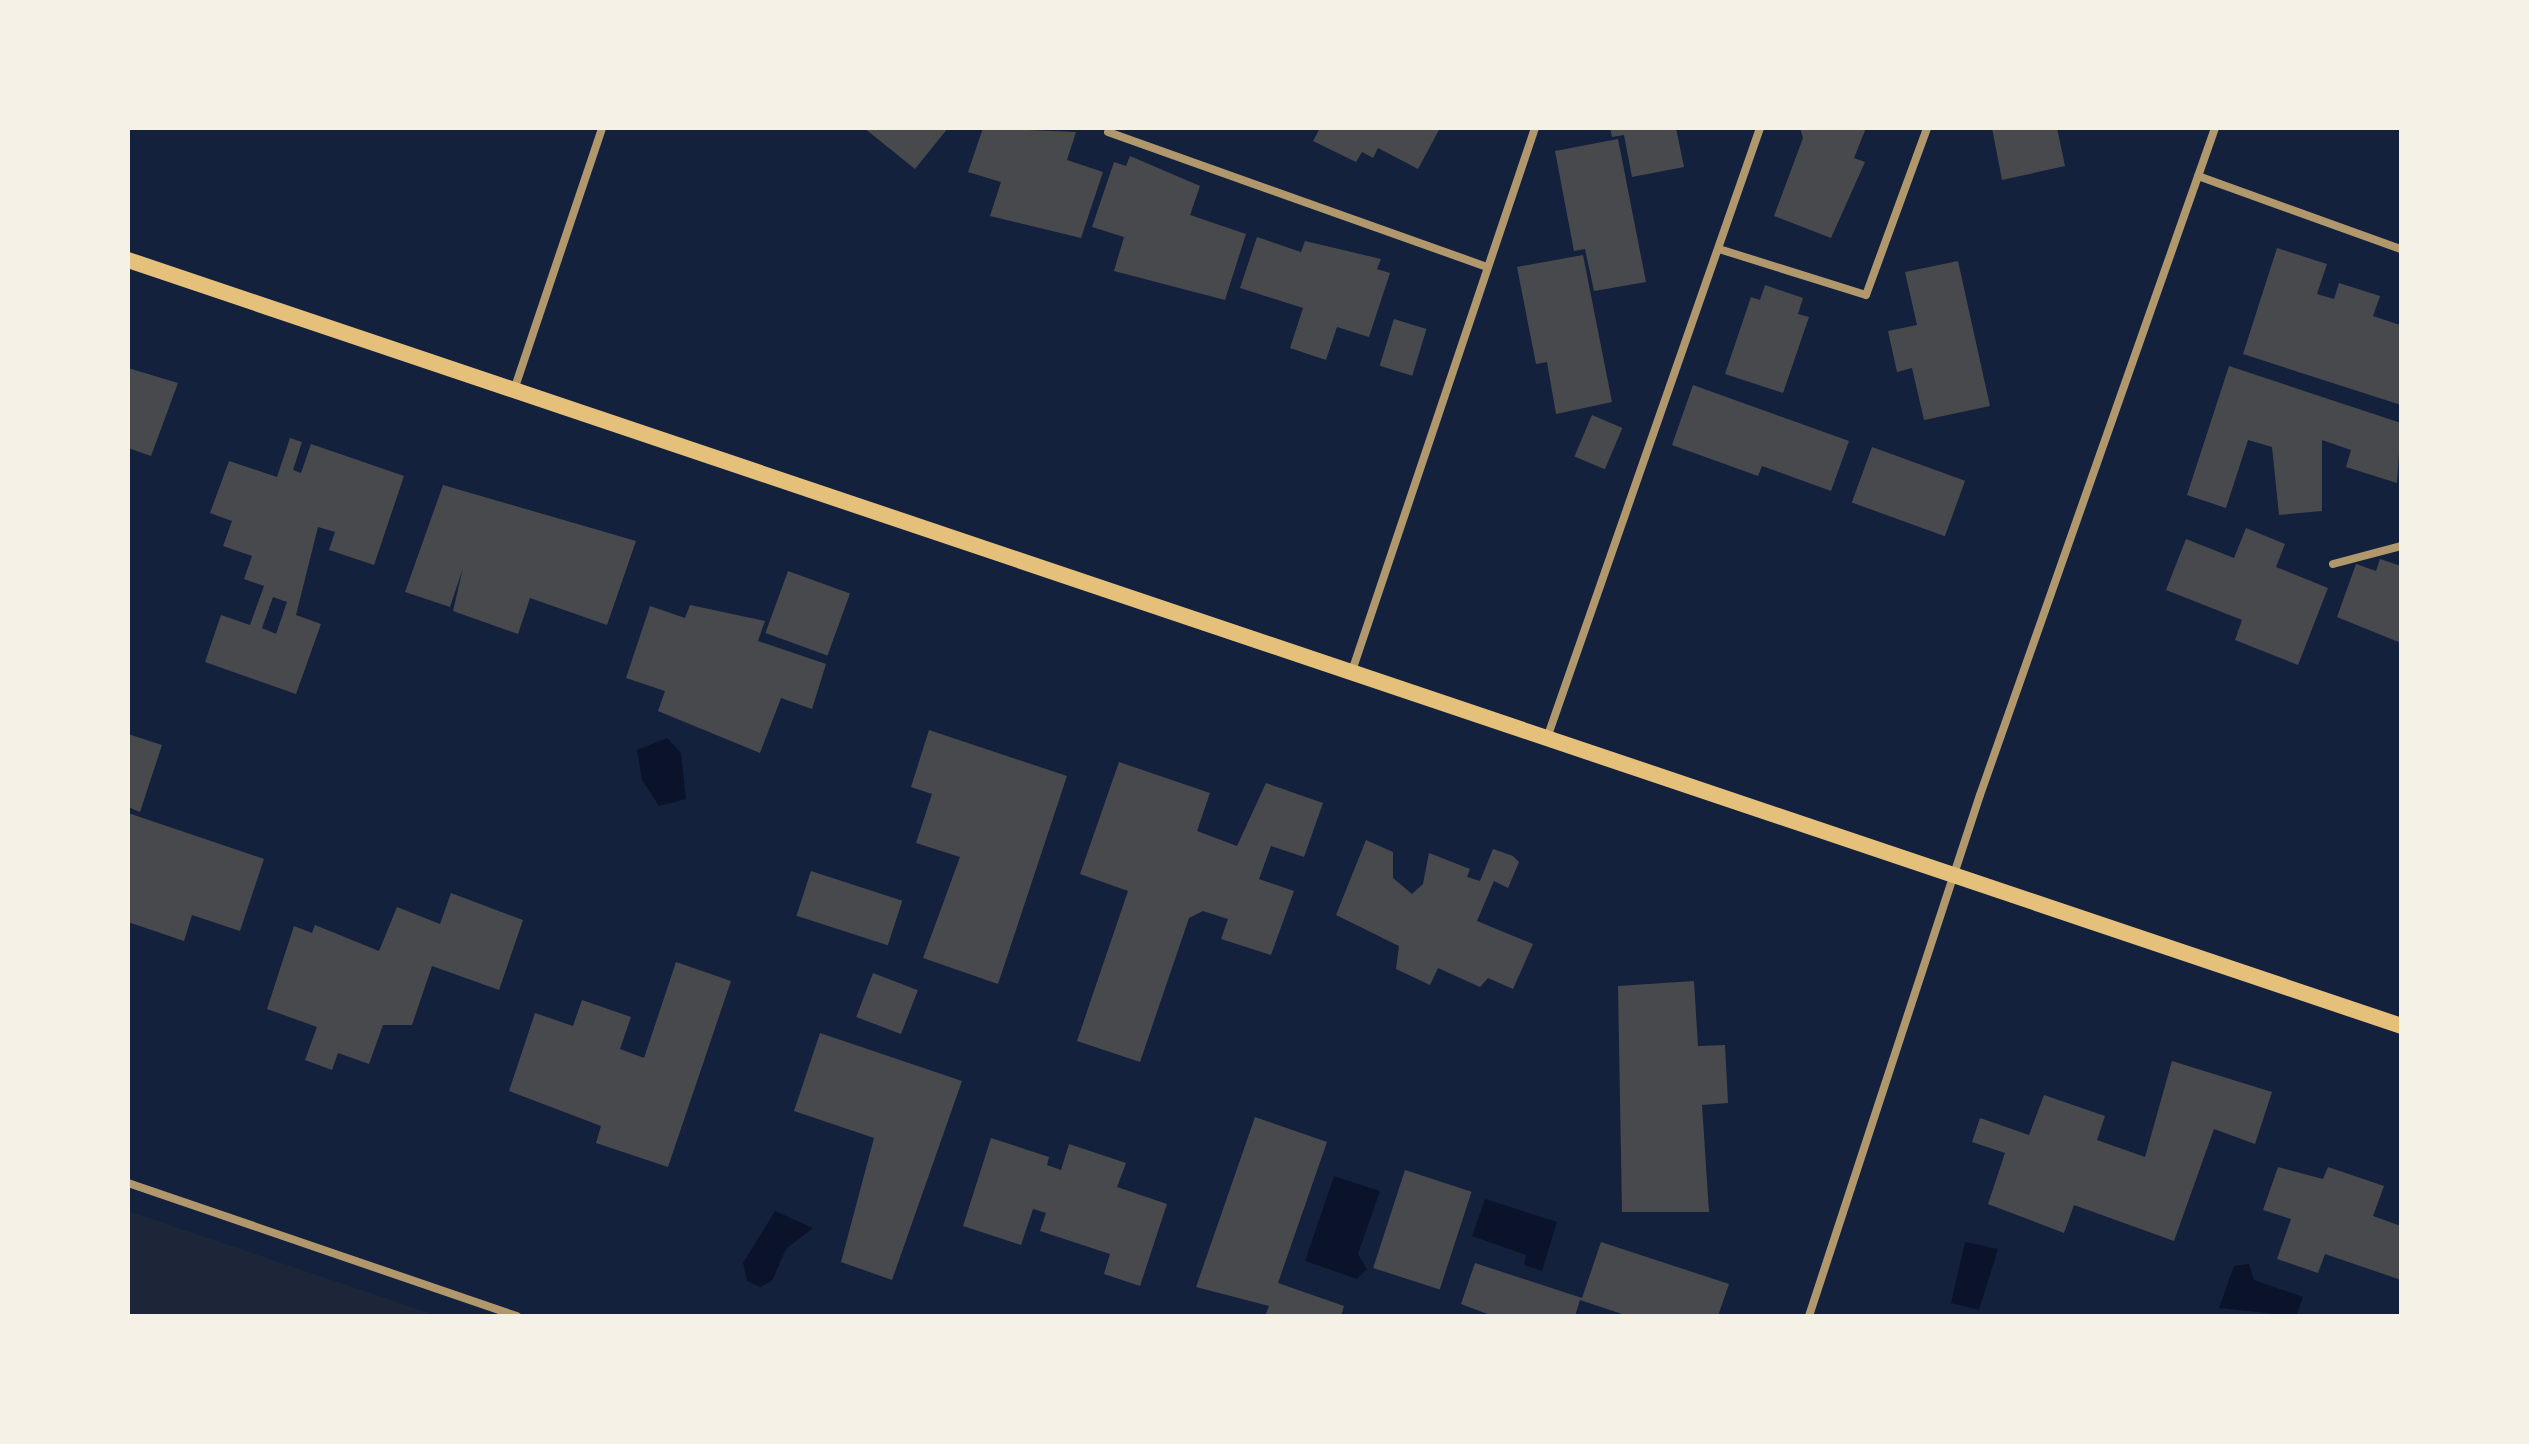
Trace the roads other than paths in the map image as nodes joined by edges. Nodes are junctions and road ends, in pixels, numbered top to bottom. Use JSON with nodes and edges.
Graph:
{"nodes":[{"id":1,"x":602,"y":128,"type":"edge"},
{"id":2,"x":1535,"y":128,"type":"edge"},
{"id":3,"x":1760,"y":128,"type":"edge"},
{"id":4,"x":1927,"y":128,"type":"edge"},
{"id":5,"x":2215,"y":128,"type":"edge"},
{"id":6,"x":1108,"y":132,"type":"dead end"},
{"id":7,"x":2198,"y":176,"type":"junction"},
{"id":8,"x":1719,"y":249,"type":"junction"},
{"id":9,"x":2401,"y":249,"type":"edge"},
{"id":10,"x":128,"y":260,"type":"edge"},
{"id":11,"x":1485,"y":266,"type":"junction"},
{"id":12,"x":515,"y":387,"type":"junction"},
{"id":13,"x":2401,"y":546,"type":"edge"},
{"id":14,"x":2333,"y":564,"type":"dead end"},
{"id":15,"x":1352,"y":671,"type":"junction"},
{"id":16,"x":1547,"y":738,"type":"junction"},
{"id":17,"x":1955,"y":874,"type":"junction"},
{"id":18,"x":2401,"y":1026,"type":"edge"},
{"id":19,"x":128,"y":1183,"type":"edge"},
{"id":20,"x":517,"y":1316,"type":"edge"},
{"id":21,"x":1809,"y":1316,"type":"edge"}],
"edges":[{"from":1,"to":12,"type":"street"},
{"from":2,"to":11,"type":"street"},
{"from":3,"to":8,"type":"street"},
{"from":4,"to":8,"type":"street"},
{"from":5,"to":7,"type":"street"},
{"from":6,"to":11,"type":"street"},
{"from":7,"to":9,"type":"street"},
{"from":7,"to":17,"type":"street"},
{"from":8,"to":16,"type":"street"},
{"from":10,"to":12,"type":"main road"},
{"from":11,"to":15,"type":"street"},
{"from":12,"to":15,"type":"main road"},
{"from":13,"to":14,"type":"street"},
{"from":15,"to":16,"type":"main road"},
{"from":16,"to":17,"type":"main road"},
{"from":17,"to":18,"type":"main road"},
{"from":17,"to":21,"type":"street"},
{"from":19,"to":20,"type":"street"}]}
